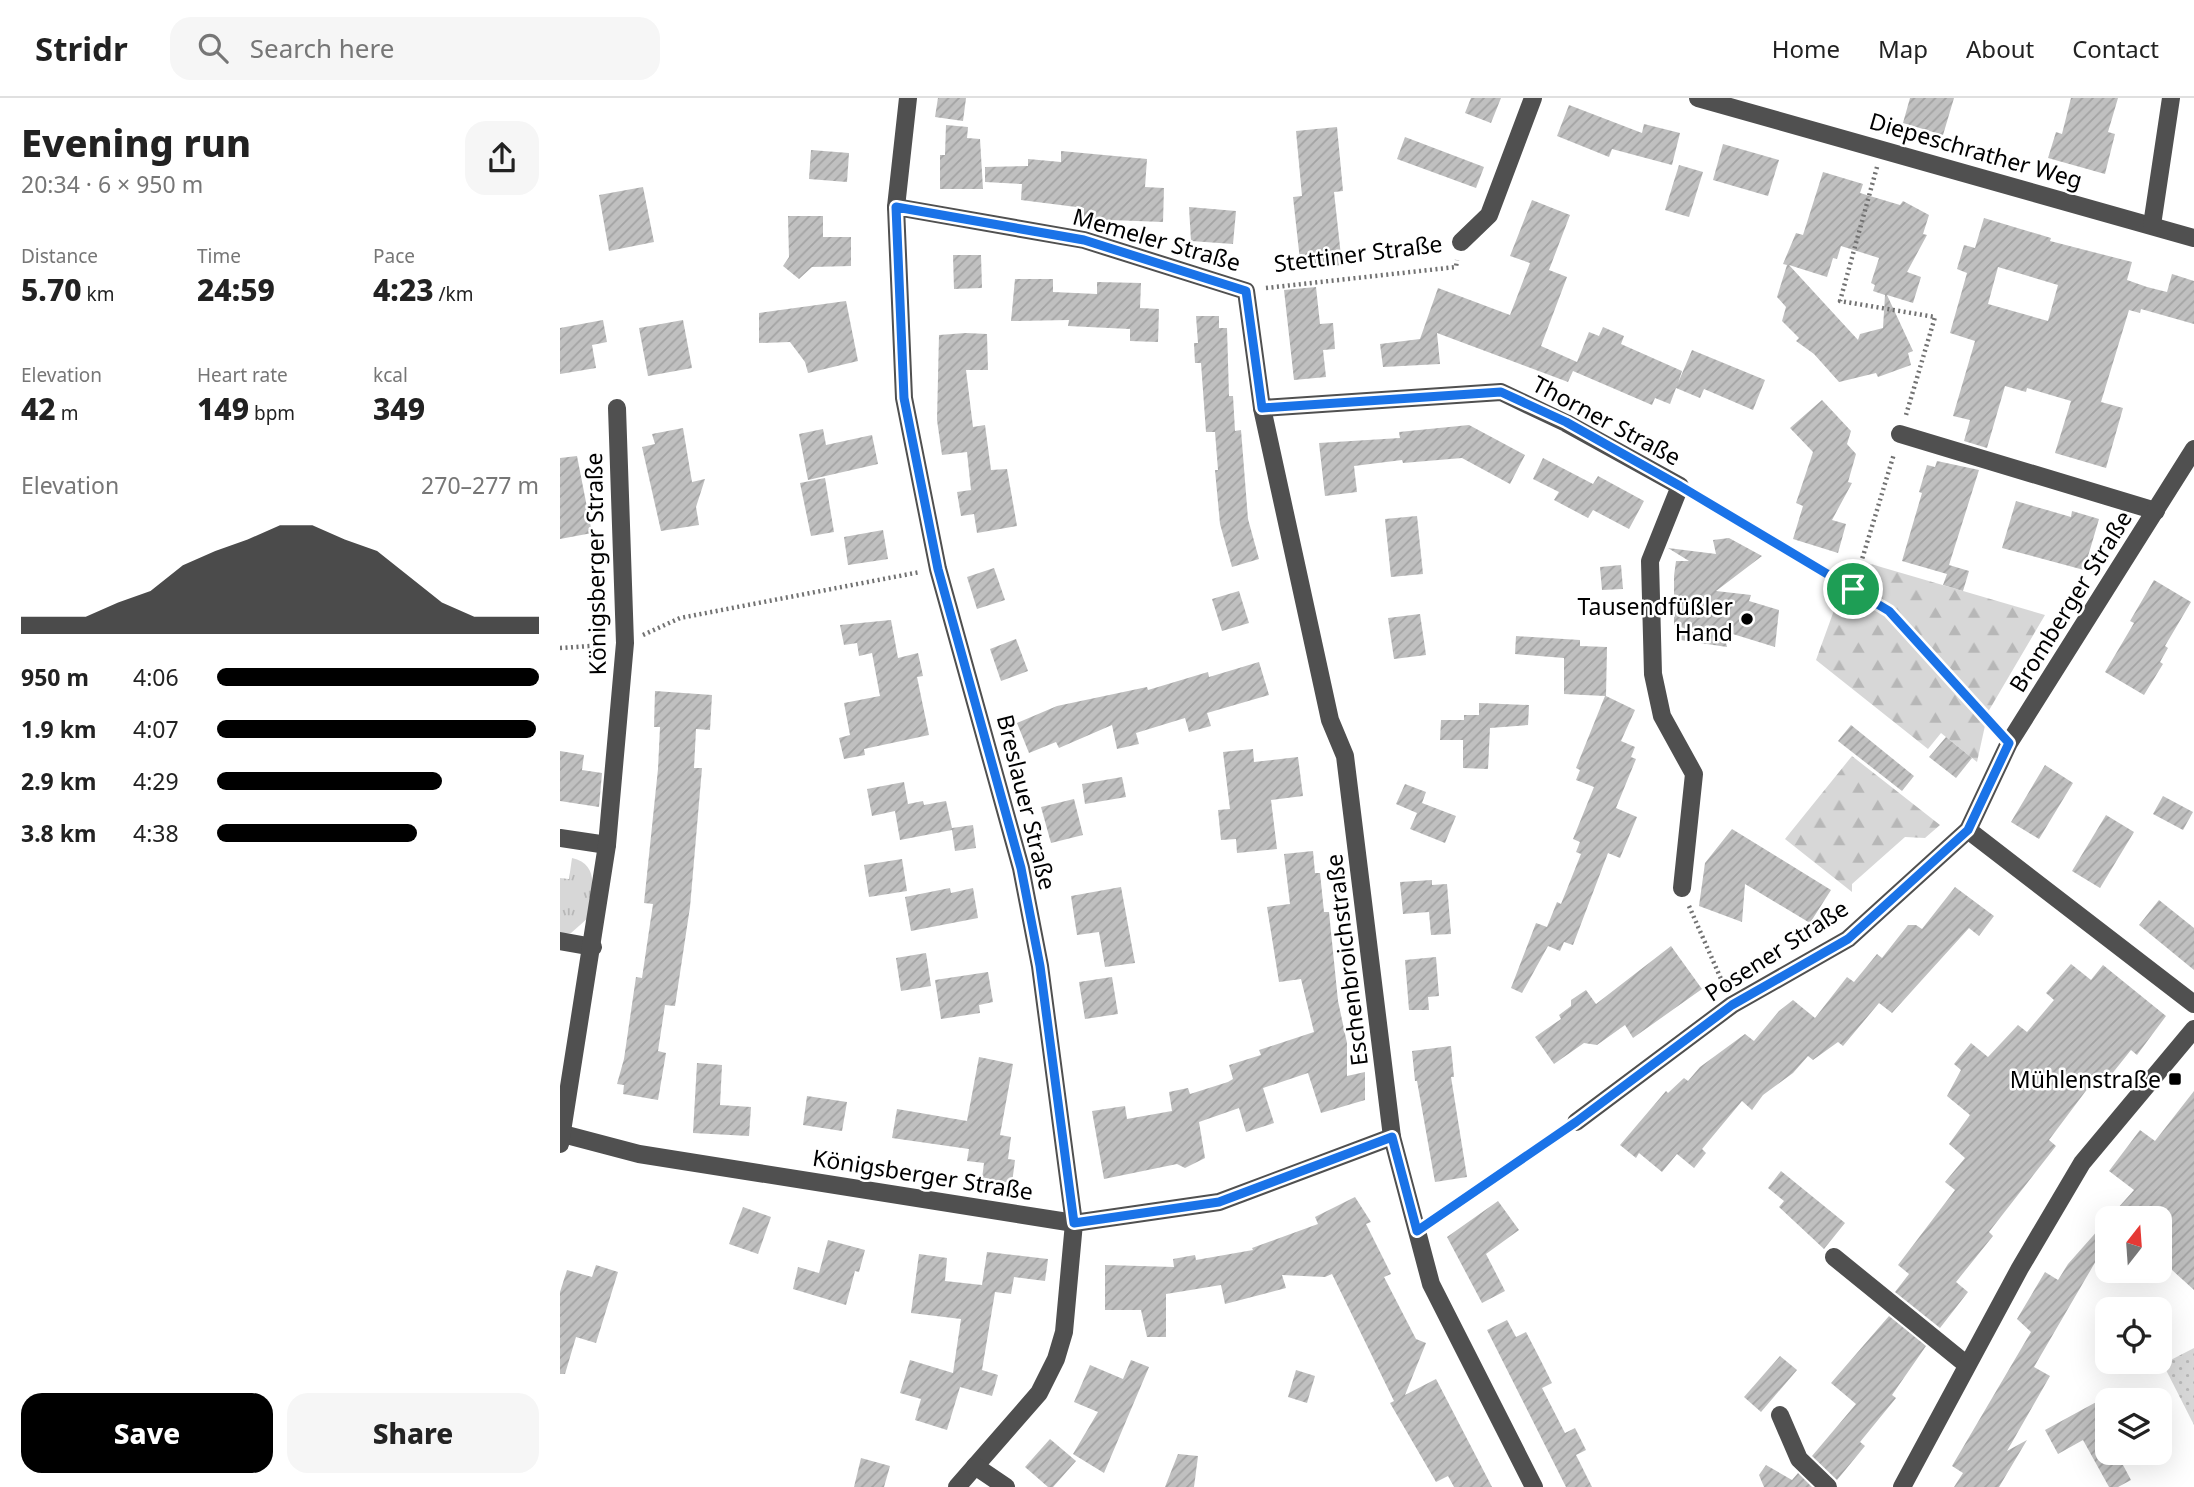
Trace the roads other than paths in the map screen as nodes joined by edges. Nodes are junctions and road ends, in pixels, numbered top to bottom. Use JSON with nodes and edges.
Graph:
{"nodes":[{"id":1,"x":908,"y":98,"type":"edge"},
{"id":2,"x":1533,"y":98,"type":"edge"},
{"id":3,"x":1698,"y":98,"type":"edge"},
{"id":4,"x":2171,"y":98,"type":"edge"},
{"id":5,"x":1745,"y":104,"type":"edge"},
{"id":6,"x":896,"y":207,"type":"junction"},
{"id":7,"x":2152,"y":225,"type":"junction"},
{"id":8,"x":2194,"y":238,"type":"edge"},
{"id":9,"x":1461,"y":242,"type":"road end"},
{"id":10,"x":617,"y":408,"type":"dead end"},
{"id":11,"x":1262,"y":408,"type":"junction"},
{"id":12,"x":1900,"y":434,"type":"road end"},
{"id":13,"x":2194,"y":449,"type":"edge"},
{"id":14,"x":2156,"y":511,"type":"junction"},
{"id":15,"x":1968,"y":830,"type":"junction"},
{"id":16,"x":560,"y":838,"type":"edge"},
{"id":17,"x":607,"y":845,"type":"junction"},
{"id":18,"x":1682,"y":888,"type":"road end"},
{"id":19,"x":560,"y":941,"type":"edge"},
{"id":20,"x":593,"y":947,"type":"junction"},
{"id":21,"x":2194,"y":1004,"type":"edge"},
{"id":22,"x":2194,"y":1028,"type":"edge"},
{"id":23,"x":1576,"y":1122,"type":"road end"},
{"id":24,"x":1392,"y":1137,"type":"junction"},
{"id":25,"x":561,"y":1139,"type":"edge"},
{"id":26,"x":1074,"y":1223,"type":"junction"},
{"id":27,"x":1834,"y":1257,"type":"dead end"},
{"id":28,"x":1967,"y":1365,"type":"junction"},
{"id":29,"x":1780,"y":1415,"type":"dead end"},
{"id":30,"x":975,"y":1465,"type":"junction"},
{"id":31,"x":957,"y":1487,"type":"edge"},
{"id":32,"x":1006,"y":1487,"type":"edge"},
{"id":33,"x":1534,"y":1487,"type":"edge"},
{"id":34,"x":1828,"y":1487,"type":"edge"},
{"id":35,"x":1902,"y":1487,"type":"edge"}],
"edges":[{"from":1,"to":6,"type":"street","name":"Breslauer Straße"},
{"from":2,"to":9,"type":"street","name":"Stettiner Straße"},
{"from":3,"to":5,"type":"street","name":"Diepeschrather Weg"},
{"from":4,"to":7,"type":"street"},
{"from":5,"to":7,"type":"street","name":"Diepeschrather Weg"},
{"from":6,"to":11,"type":"street","name":"Memeler Straße"},
{"from":6,"to":26,"type":"street","name":"Breslauer Straße"},
{"from":7,"to":8,"type":"street","name":"Diepeschrather Weg"},
{"from":10,"to":17,"type":"street","name":"Königsberger Straße"},
{"from":11,"to":18,"type":"street","name":"Thorner Straße"},
{"from":11,"to":24,"type":"street","name":"Eschenbroichstraße"},
{"from":12,"to":14,"type":"street","name":"Bromberger Straße"},
{"from":13,"to":14,"type":"street","name":"Bromberger Straße"},
{"from":14,"to":15,"type":"street","name":"Bromberger Straße"},
{"from":15,"to":21,"type":"street"},
{"from":15,"to":23,"type":"street","name":"Posener Straße"},
{"from":16,"to":17,"type":"street"},
{"from":17,"to":20,"type":"street","name":"Königsberger Straße"},
{"from":19,"to":20,"type":"street"},
{"from":20,"to":25,"type":"street","name":"Königsberger Straße"},
{"from":22,"to":28,"type":"street"},
{"from":24,"to":26,"type":"street","name":"Königsberger Straße"},
{"from":24,"to":33,"type":"street","name":"Eschenbroichstraße"},
{"from":25,"to":26,"type":"street","name":"Königsberger Straße"},
{"from":26,"to":30,"type":"street","name":"Breslauer Straße"},
{"from":27,"to":28,"type":"street"},
{"from":28,"to":35,"type":"street"},
{"from":29,"to":34,"type":"street"},
{"from":30,"to":31,"type":"street","name":"Breslauer Straße"},
{"from":30,"to":32,"type":"street"}]}
